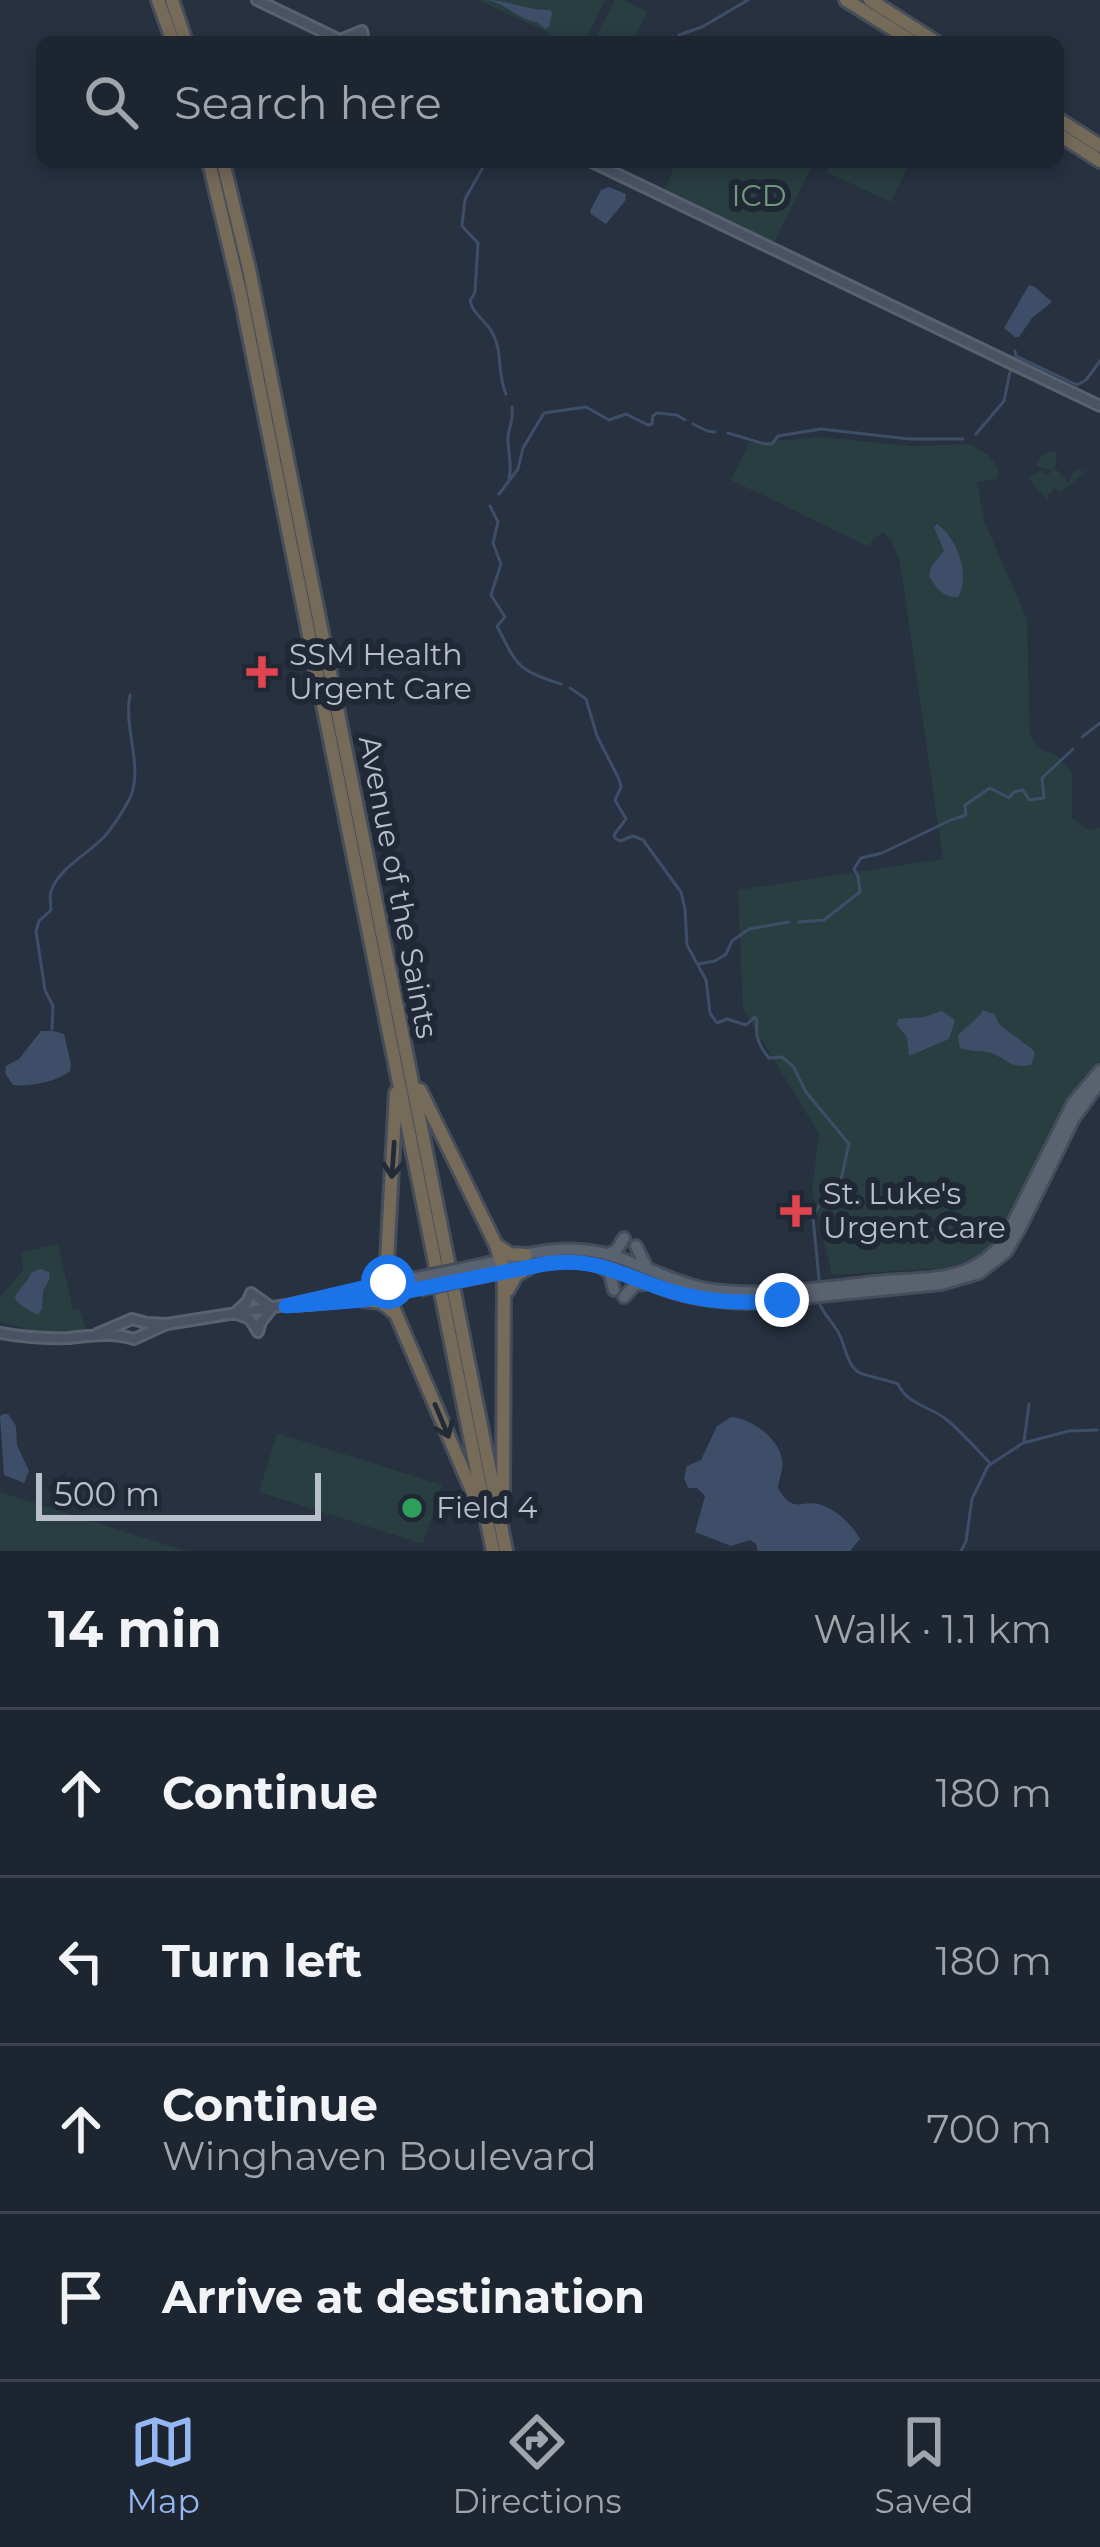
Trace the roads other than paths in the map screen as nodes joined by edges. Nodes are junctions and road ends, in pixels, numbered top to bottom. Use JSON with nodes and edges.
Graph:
{"nodes":[{"id":1,"x":158,"y":0,"type":"edge"},
{"id":2,"x":172,"y":0,"type":"edge"},
{"id":3,"x":257,"y":0,"type":"edge"},
{"id":4,"x":847,"y":0,"type":"edge"},
{"id":5,"x":870,"y":0,"type":"edge"},
{"id":6,"x":890,"y":20,"type":"junction"},
{"id":7,"x":171,"y":36,"type":"edge"},
{"id":8,"x":184,"y":36,"type":"edge"},
{"id":9,"x":332,"y":36,"type":"edge"},
{"id":10,"x":907,"y":36,"type":"edge"},
{"id":11,"x":923,"y":36,"type":"edge"},
{"id":12,"x":1064,"y":123,"type":"edge"},
{"id":13,"x":1064,"y":138,"type":"edge"},
{"id":14,"x":1100,"y":146,"type":"edge"},
{"id":15,"x":1100,"y":161,"type":"edge"},
{"id":16,"x":210,"y":168,"type":"edge"},
{"id":17,"x":224,"y":168,"type":"edge"},
{"id":18,"x":604,"y":168,"type":"edge"},
{"id":19,"x":1100,"y":406,"type":"edge"},
{"id":20,"x":393,"y":1020,"type":"junction"},
{"id":21,"x":1100,"y":1071,"type":"edge"},
{"id":22,"x":1100,"y":1082,"type":"edge"},
{"id":23,"x":624,"y":1238,"type":"dead end"},
{"id":24,"x":496,"y":1245,"type":"junction"},
{"id":25,"x":635,"y":1246,"type":"dead end"},
{"id":26,"x":603,"y":1259,"type":"junction"},
{"id":27,"x":529,"y":1261,"type":"junction"},
{"id":28,"x":502,"y":1267,"type":"junction"},
{"id":29,"x":651,"y":1278,"type":"junction"},
{"id":30,"x":384,"y":1287,"type":"junction"},
{"id":31,"x":505,"y":1296,"type":"junction"},
{"id":32,"x":363,"y":1300,"type":"junction"},
{"id":33,"x":286,"y":1306,"type":"junction"},
{"id":34,"x":272,"y":1307,"type":"junction"},
{"id":35,"x":236,"y":1313,"type":"junction"},
{"id":36,"x":395,"y":1314,"type":"junction"},
{"id":37,"x":140,"y":1322,"type":"junction"},
{"id":38,"x":167,"y":1324,"type":"junction"},
{"id":39,"x":124,"y":1325,"type":"junction"},
{"id":40,"x":0,"y":1334,"type":"edge"},
{"id":41,"x":98,"y":1334,"type":"junction"},
{"id":42,"x":142,"y":1334,"type":"junction"},
{"id":43,"x":126,"y":1336,"type":"junction"},
{"id":44,"x":491,"y":1551,"type":"edge"},
{"id":45,"x":507,"y":1551,"type":"edge"}],
"edges":[{"from":1,"to":7,"type":"highway"},
{"from":2,"to":8,"type":"highway"},
{"from":3,"to":9,"type":"main road"},
{"from":4,"to":6,"type":"highway"},
{"from":5,"to":6,"type":"highway"},
{"from":6,"to":10,"type":"highway"},
{"from":6,"to":11,"type":"highway"},
{"from":12,"to":14,"type":"highway"},
{"from":13,"to":15,"type":"highway"},
{"from":16,"to":20,"type":"highway","name":"Avenue of the Saints"},
{"from":17,"to":20,"type":"highway","name":"Avenue of the Saints"},
{"from":18,"to":19,"type":"main road"},
{"from":20,"to":24,"type":"highway"},
{"from":20,"to":30,"type":"highway","one_way":true},
{"from":20,"to":44,"type":"highway","name":"Avenue of the Saints"},
{"from":20,"to":45,"type":"highway","name":"Avenue of the Saints"},
{"from":21,"to":29,"type":"main road"},
{"from":22,"to":29,"type":"main road"},
{"from":23,"to":26,"type":"main road"},
{"from":24,"to":27,"type":"highway"},
{"from":24,"to":28,"type":"highway"},
{"from":25,"to":29,"type":"main road"},
{"from":26,"to":27,"type":"main road"},
{"from":26,"to":29,"type":"main road"},
{"from":26,"to":29,"type":"main road"},
{"from":27,"to":28,"type":"main road"},
{"from":27,"to":31,"type":"highway"},
{"from":28,"to":30,"type":"main road","bridge":true},
{"from":28,"to":31,"type":"highway"},
{"from":30,"to":32,"type":"main road"},
{"from":30,"to":33,"type":"main road"},
{"from":30,"to":36,"type":"highway"},
{"from":31,"to":45,"type":"highway"},
{"from":32,"to":33,"type":"main road"},
{"from":32,"to":36,"type":"highway"},
{"from":33,"to":34,"type":"main road"},
{"from":34,"to":35,"type":"main road"},
{"from":34,"to":35,"type":"main road"},
{"from":34,"to":35,"type":"main road"},
{"from":35,"to":38,"type":"main road"},
{"from":36,"to":44,"type":"highway","one_way":true},
{"from":37,"to":38,"type":"main road"},
{"from":37,"to":39,"type":"main road"},
{"from":37,"to":42,"type":"main road"},
{"from":38,"to":42,"type":"main road"},
{"from":39,"to":41,"type":"main road"},
{"from":39,"to":43,"type":"main road"},
{"from":40,"to":41,"type":"main road"},
{"from":41,"to":43,"type":"main road"},
{"from":42,"to":43,"type":"main road"}]}
